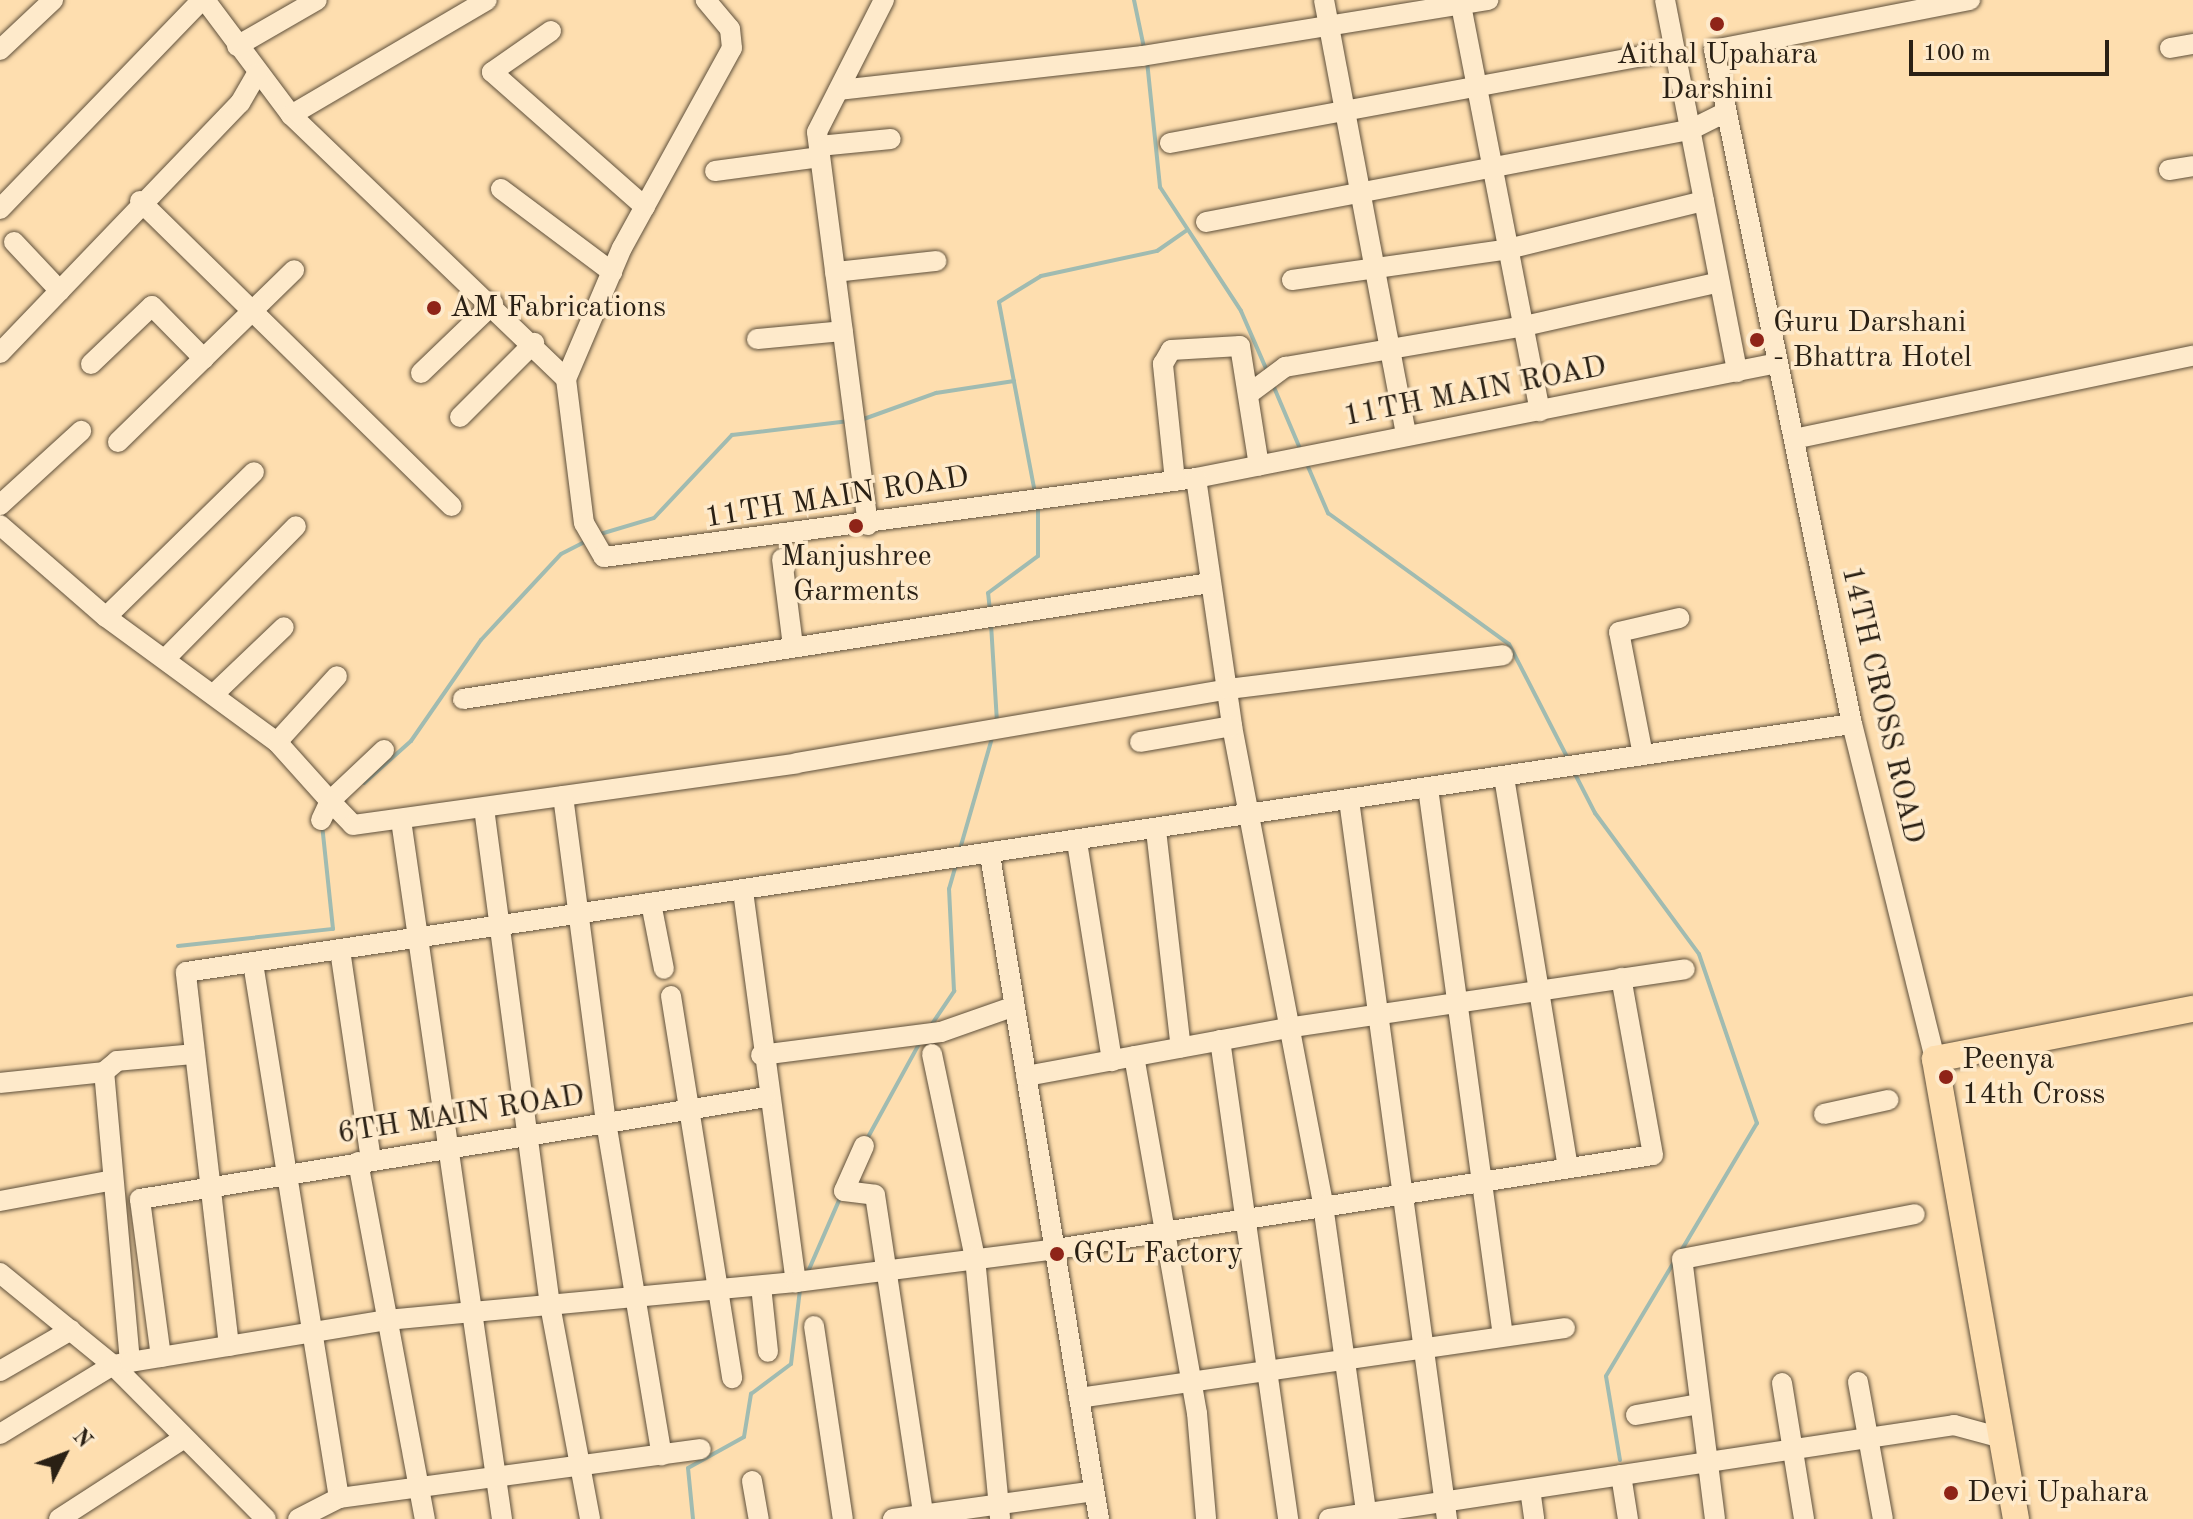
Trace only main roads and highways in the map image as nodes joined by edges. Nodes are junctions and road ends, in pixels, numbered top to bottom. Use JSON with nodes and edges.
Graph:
{"nodes":[{"id":1,"x":2193,"y":1009,"type":"edge"},
{"id":2,"x":2016,"y":1519,"type":"edge"}],
"edges":[{"from":1,"to":2,"type":"main road"}]}
